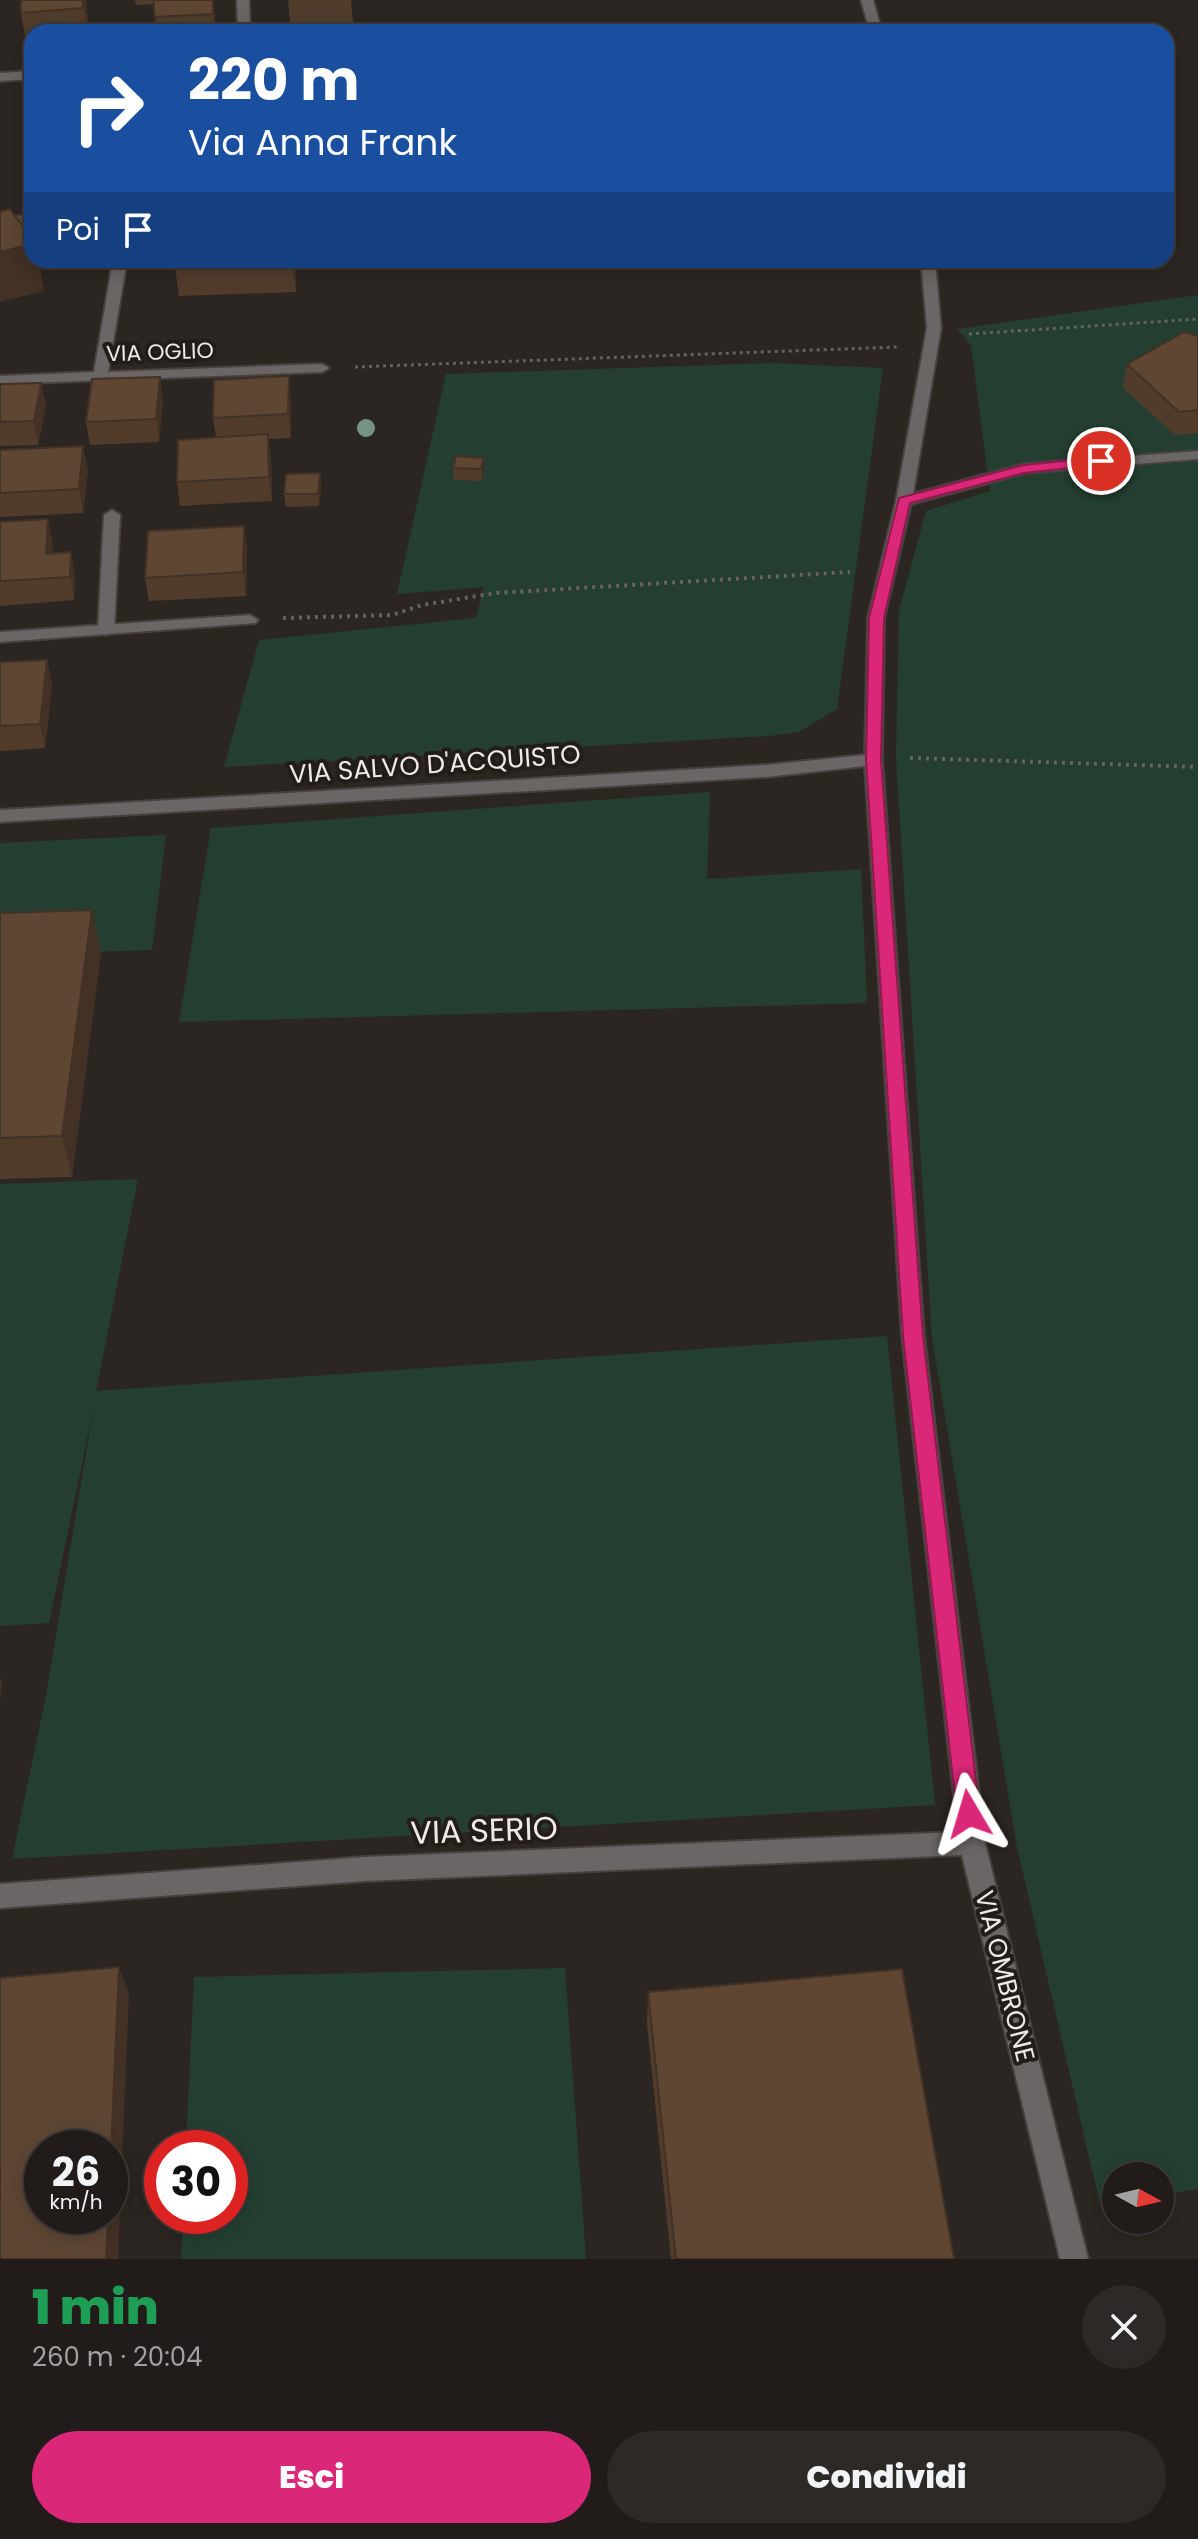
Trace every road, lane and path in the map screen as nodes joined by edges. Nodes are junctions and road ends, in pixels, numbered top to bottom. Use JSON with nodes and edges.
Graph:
{"nodes":[{"id":1,"x":243,"y":0,"type":"edge"},
{"id":2,"x":867,"y":0,"type":"edge"},
{"id":3,"x":244,"y":24,"type":"edge"},
{"id":4,"x":874,"y":24,"type":"edge"},
{"id":5,"x":24,"y":76,"type":"edge"},
{"id":6,"x":0,"y":77,"type":"edge"},
{"id":7,"x":119,"y":268,"type":"edge"},
{"id":8,"x":929,"y":268,"type":"edge"},
{"id":9,"x":1198,"y":319,"type":"edge"},
{"id":10,"x":931,"y":345,"type":"junction"},
{"id":11,"x":322,"y":368,"type":"joint"},
{"id":12,"x":100,"y":376,"type":"junction"},
{"id":13,"x":0,"y":380,"type":"edge"},
{"id":14,"x":1198,"y":455,"type":"edge"},
{"id":15,"x":904,"y":501,"type":"junction"},
{"id":16,"x":112,"y":515,"type":"dead end"},
{"id":17,"x":887,"y":570,"type":"junction"},
{"id":18,"x":250,"y":620,"type":"joint"},
{"id":19,"x":106,"y":630,"type":"junction"},
{"id":20,"x":0,"y":637,"type":"edge"},
{"id":21,"x":873,"y":760,"type":"junction"},
{"id":22,"x":1198,"y":767,"type":"edge"},
{"id":23,"x":0,"y":816,"type":"edge"},
{"id":24,"x":972,"y":1843,"type":"junction"},
{"id":25,"x":0,"y":1896,"type":"edge"},
{"id":26,"x":1074,"y":2259,"type":"edge"}],
"edges":[{"from":1,"to":3,"type":"street"},
{"from":2,"to":4,"type":"street"},
{"from":5,"to":6,"type":"street"},
{"from":7,"to":12,"type":"street"},
{"from":8,"to":10,"type":"street","name":"VIA OMBRONE"},
{"from":9,"to":10,"type":"path"},
{"from":10,"to":11,"type":"path"},
{"from":10,"to":15,"type":"street","name":"VIA OMBRONE"},
{"from":11,"to":12,"type":"street","name":"VIA OGLIO"},
{"from":12,"to":13,"type":"street","name":"VIA OGLIO"},
{"from":14,"to":15,"type":"street"},
{"from":15,"to":17,"type":"street","name":"VIA OMBRONE"},
{"from":16,"to":19,"type":"street"},
{"from":17,"to":18,"type":"path"},
{"from":17,"to":21,"type":"street","name":"VIA OMBRONE"},
{"from":18,"to":19,"type":"street"},
{"from":19,"to":20,"type":"street"},
{"from":21,"to":22,"type":"path"},
{"from":21,"to":23,"type":"street","name":"VIA SALVO D'ACQUISTO"},
{"from":21,"to":24,"type":"street","name":"VIA OMBRONE"},
{"from":24,"to":25,"type":"street","name":"VIA SERIO"},
{"from":24,"to":26,"type":"street","name":"VIA OMBRONE"}]}
